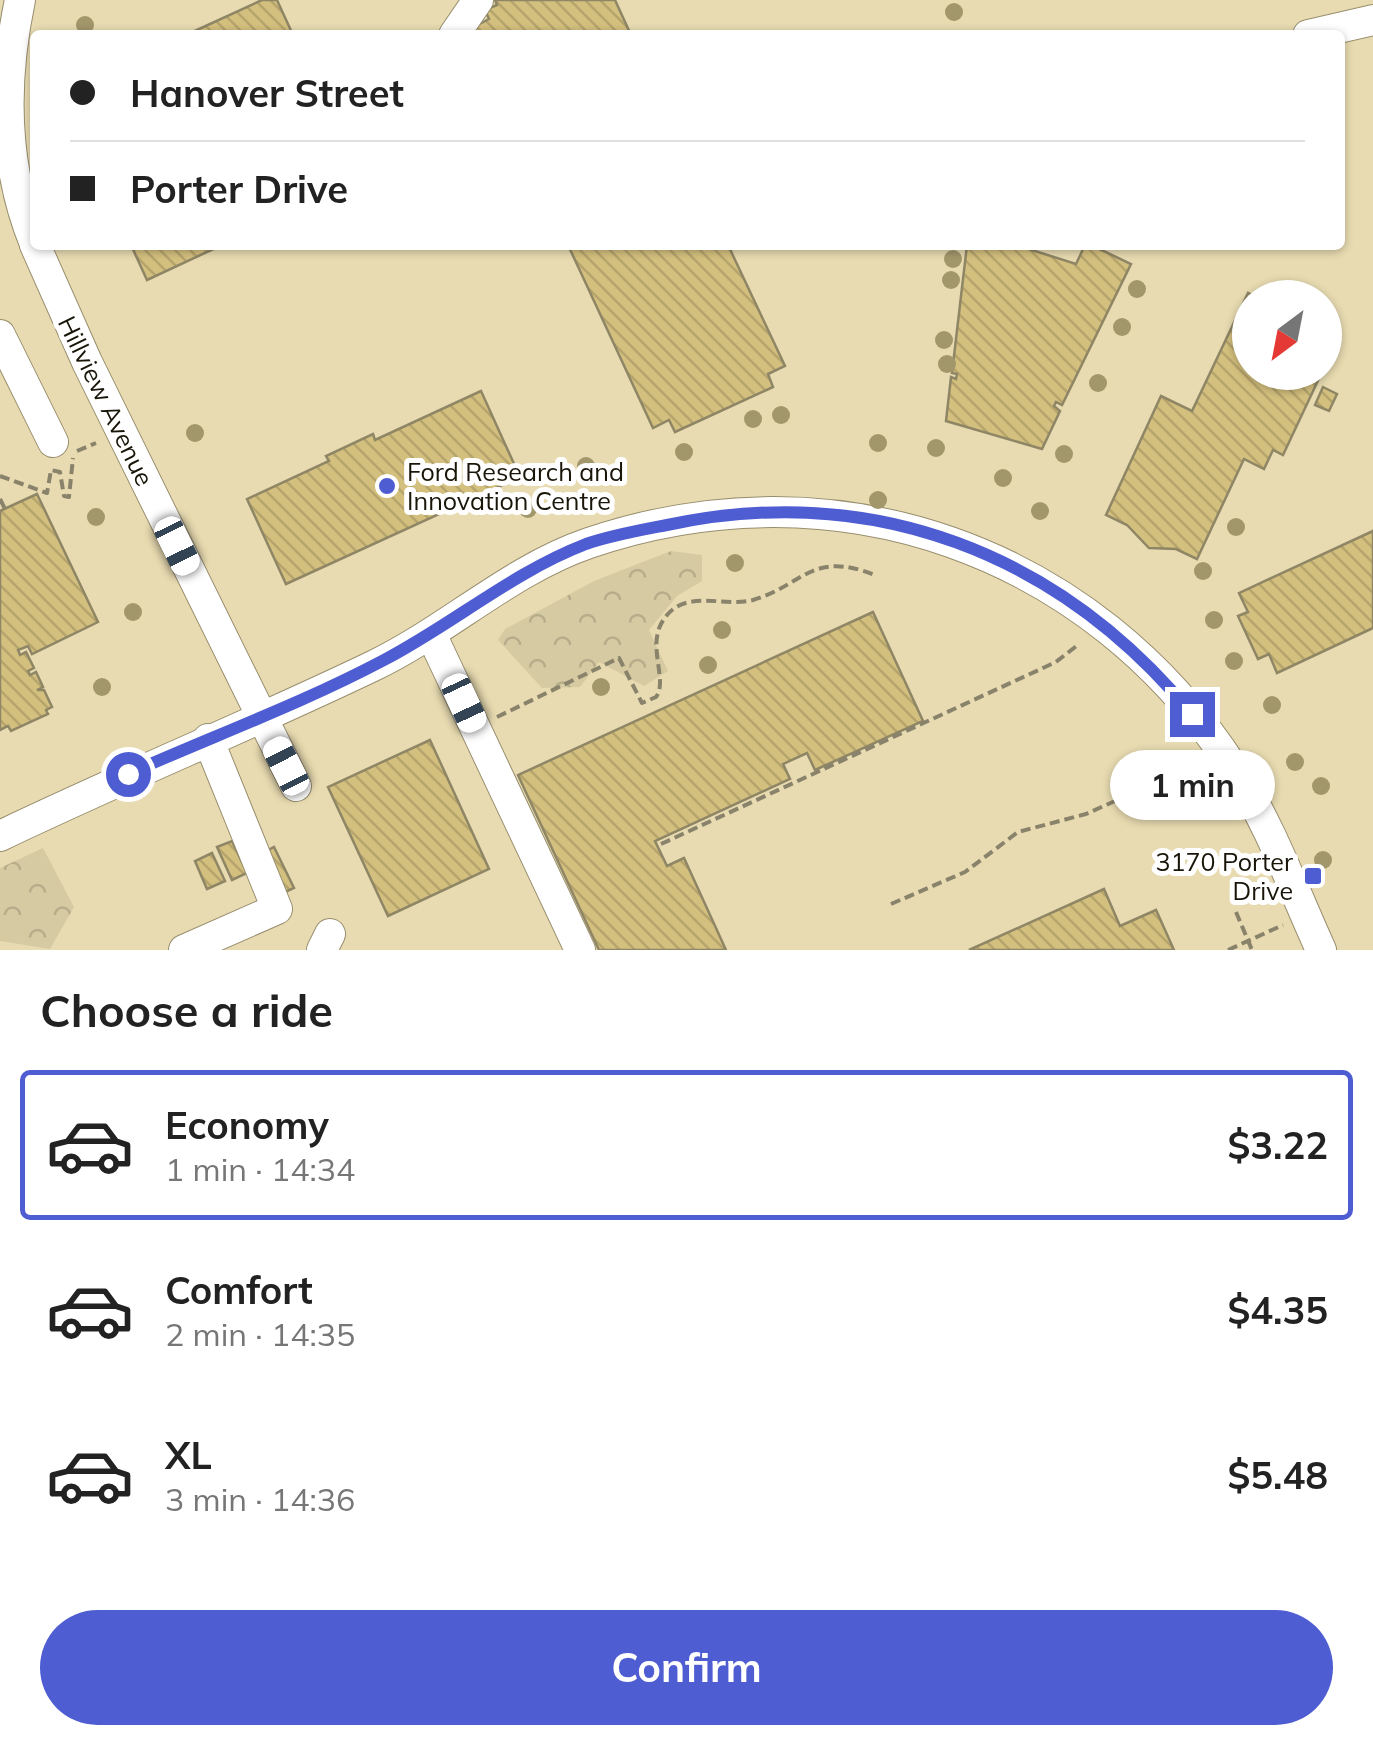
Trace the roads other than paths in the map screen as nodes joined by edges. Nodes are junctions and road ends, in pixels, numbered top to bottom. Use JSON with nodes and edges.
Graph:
{"nodes":[{"id":1,"x":20,"y":0,"type":"edge"},
{"id":2,"x":478,"y":0,"type":"edge"},
{"id":3,"x":457,"y":30,"type":"edge"},
{"id":4,"x":5,"y":46,"type":"edge"},
{"id":5,"x":30,"y":223,"type":"edge"},
{"id":6,"x":37,"y":250,"type":"edge"},
{"id":7,"x":0,"y":335,"type":"edge"},
{"id":8,"x":53,"y":442,"type":"dead end"},
{"id":9,"x":431,"y":634,"type":"junction"},
{"id":10,"x":260,"y":717,"type":"junction"},
{"id":11,"x":208,"y":740,"type":"junction"},
{"id":12,"x":296,"y":786,"type":"dead end"},
{"id":13,"x":0,"y":836,"type":"edge"},
{"id":14,"x":184,"y":950,"type":"edge"},
{"id":15,"x":580,"y":950,"type":"edge"},
{"id":16,"x":1321,"y":950,"type":"edge"}],
"edges":[{"from":1,"to":4,"type":"street","name":"Hillview Avenue"},
{"from":2,"to":3,"type":"street"},
{"from":4,"to":5,"type":"street","name":"Hillview Avenue"},
{"from":6,"to":10,"type":"street","name":"Hillview Avenue"},
{"from":7,"to":8,"type":"street"},
{"from":9,"to":10,"type":"street"},
{"from":9,"to":15,"type":"street"},
{"from":9,"to":16,"type":"street"},
{"from":10,"to":11,"type":"street"},
{"from":10,"to":12,"type":"street","name":"Hillview Avenue"},
{"from":11,"to":13,"type":"street"},
{"from":11,"to":14,"type":"street"}]}
